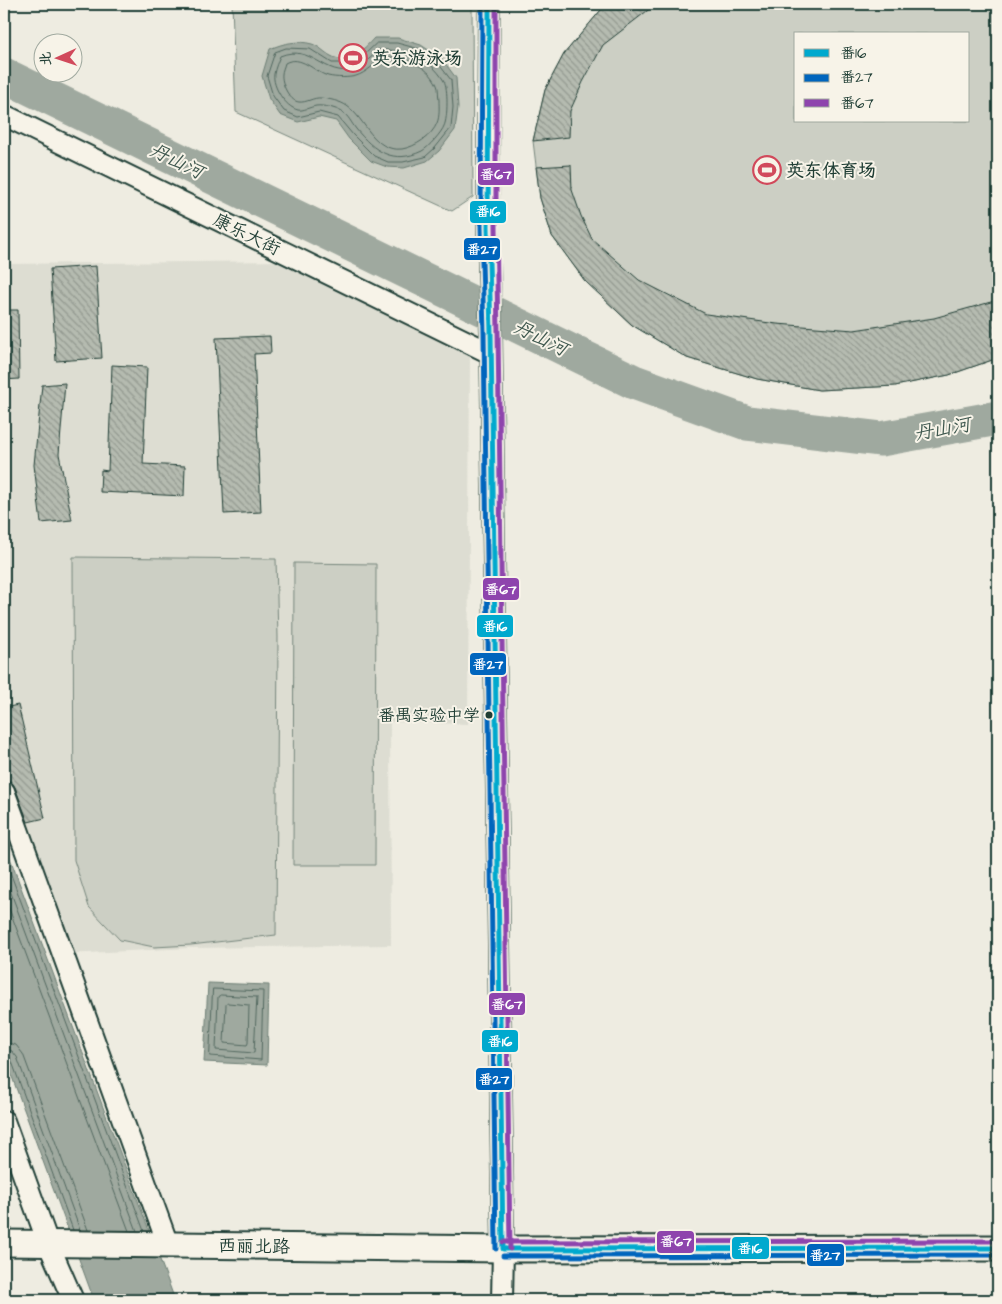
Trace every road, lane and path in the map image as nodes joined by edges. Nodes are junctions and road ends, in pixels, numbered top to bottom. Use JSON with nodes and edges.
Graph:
{"nodes":[{"id":1,"x":489,"y":4,"type":"edge"},
{"id":2,"x":4,"y":115,"type":"edge"},
{"id":3,"x":490,"y":353,"type":"junction"},
{"id":4,"x":4,"y":791,"type":"edge"},
{"id":5,"x":4,"y":1121,"type":"edge"},
{"id":6,"x":4,"y":1243,"type":"edge"},
{"id":7,"x":48,"y":1243,"type":"junction"},
{"id":8,"x":168,"y":1245,"type":"junction"},
{"id":9,"x":998,"y":1248,"type":"edge"},
{"id":10,"x":503,"y":1249,"type":"junction"},
{"id":11,"x":73,"y":1300,"type":"edge"},
{"id":12,"x":502,"y":1300,"type":"edge"}],
"edges":[{"from":1,"to":3,"type":"street"},
{"from":2,"to":3,"type":"street","name":"康乐大街"},
{"from":3,"to":10,"type":"street"},
{"from":4,"to":8,"type":"street"},
{"from":5,"to":7,"type":"street"},
{"from":6,"to":7,"type":"street","name":"西丽北路"},
{"from":7,"to":8,"type":"street","name":"西丽北路"},
{"from":7,"to":11,"type":"street"},
{"from":8,"to":10,"type":"street","name":"西丽北路"},
{"from":9,"to":10,"type":"street","name":"西丽北路"},
{"from":10,"to":12,"type":"street"}]}
